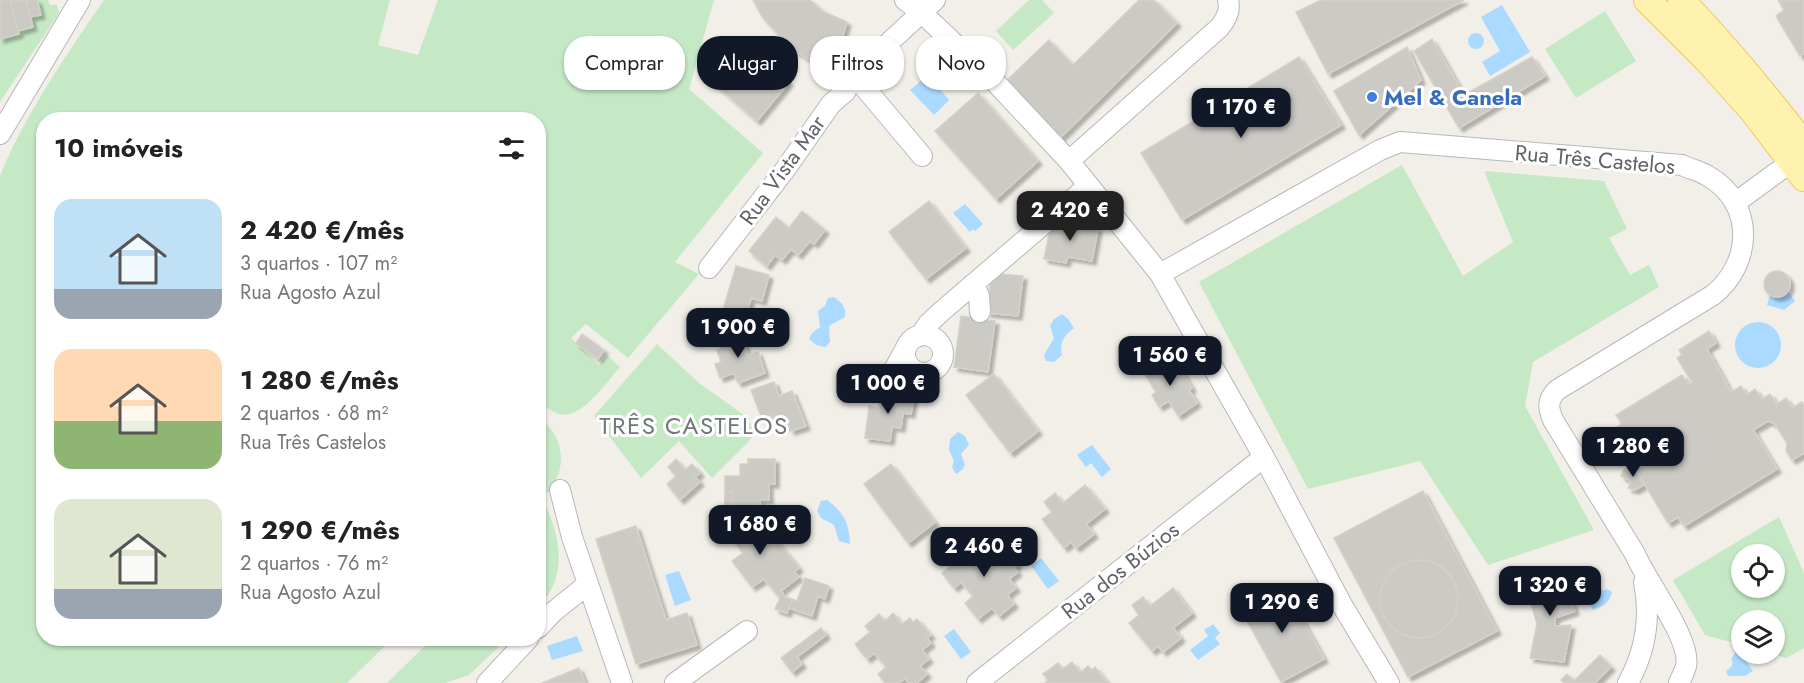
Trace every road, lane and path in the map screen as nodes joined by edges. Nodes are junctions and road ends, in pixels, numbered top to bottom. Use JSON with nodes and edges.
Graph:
{"nodes":[{"id":1,"x":80,"y":0,"type":"edge"},
{"id":2,"x":1228,"y":0,"type":"edge"},
{"id":3,"x":1647,"y":0,"type":"edge"},
{"id":4,"x":1681,"y":0,"type":"edge"},
{"id":5,"x":920,"y":4,"type":"edge"},
{"id":6,"x":890,"y":36,"type":"edge"},
{"id":7,"x":846,"y":90,"type":"edge"},
{"id":8,"x":867,"y":90,"type":"edge"},
{"id":9,"x":1,"y":134,"type":"edge"},
{"id":10,"x":922,"y":156,"type":"dead end"},
{"id":11,"x":1069,"y":161,"type":"junction"},
{"id":12,"x":1800,"y":162,"type":"edge"},
{"id":13,"x":1084,"y":190,"type":"junction"},
{"id":14,"x":1735,"y":203,"type":"junction"},
{"id":15,"x":709,"y":268,"type":"dead end"},
{"id":16,"x":1160,"y":274,"type":"junction"},
{"id":17,"x":973,"y":284,"type":"junction"},
{"id":18,"x":980,"y":312,"type":"dead end"},
{"id":19,"x":913,"y":341,"type":"junction"},
{"id":20,"x":885,"y":386,"type":"dead end"},
{"id":21,"x":1264,"y":457,"type":"junction"},
{"id":22,"x":561,"y":490,"type":"dead end"},
{"id":23,"x":1641,"y":570,"type":"junction"},
{"id":24,"x":588,"y":584,"type":"junction"},
{"id":25,"x":546,"y":619,"type":"edge"},
{"id":26,"x":747,"y":631,"type":"dead end"},
{"id":27,"x":521,"y":646,"type":"edge"},
{"id":28,"x":487,"y":683,"type":"edge"},
{"id":29,"x":622,"y":683,"type":"edge"},
{"id":30,"x":675,"y":683,"type":"edge"},
{"id":31,"x":977,"y":683,"type":"edge"},
{"id":32,"x":1389,"y":683,"type":"edge"},
{"id":33,"x":1628,"y":683,"type":"edge"},
{"id":34,"x":1678,"y":683,"type":"edge"}],
"edges":[{"from":1,"to":9,"type":"street"},
{"from":2,"to":11,"type":"street"},
{"from":3,"to":12,"type":"main road"},
{"from":4,"to":12,"type":"main road"},
{"from":5,"to":6,"type":"street","name":"Rua Vista Mar"},
{"from":5,"to":11,"type":"street"},
{"from":7,"to":15,"type":"street","name":"Rua Vista Mar"},
{"from":8,"to":10,"type":"street"},
{"from":11,"to":13,"type":"street"},
{"from":12,"to":14,"type":"street"},
{"from":13,"to":16,"type":"street"},
{"from":13,"to":17,"type":"street"},
{"from":14,"to":16,"type":"street","name":"Rua Três Castelos"},
{"from":14,"to":23,"type":"street","name":"Rua Três Castelos"},
{"from":16,"to":21,"type":"street"},
{"from":17,"to":18,"type":"street"},
{"from":17,"to":19,"type":"street"},
{"from":19,"to":19,"type":"street"},
{"from":19,"to":20,"type":"street"},
{"from":21,"to":31,"type":"street","name":"Rua dos Búzios"},
{"from":21,"to":32,"type":"street"},
{"from":22,"to":24,"type":"street"},
{"from":23,"to":33,"type":"street","name":"Rua Três Castelos"},
{"from":23,"to":34,"type":"street","name":"Rua Três Castelos"},
{"from":24,"to":25,"type":"street"},
{"from":24,"to":29,"type":"street"},
{"from":26,"to":30,"type":"street"},
{"from":27,"to":28,"type":"street"}]}
